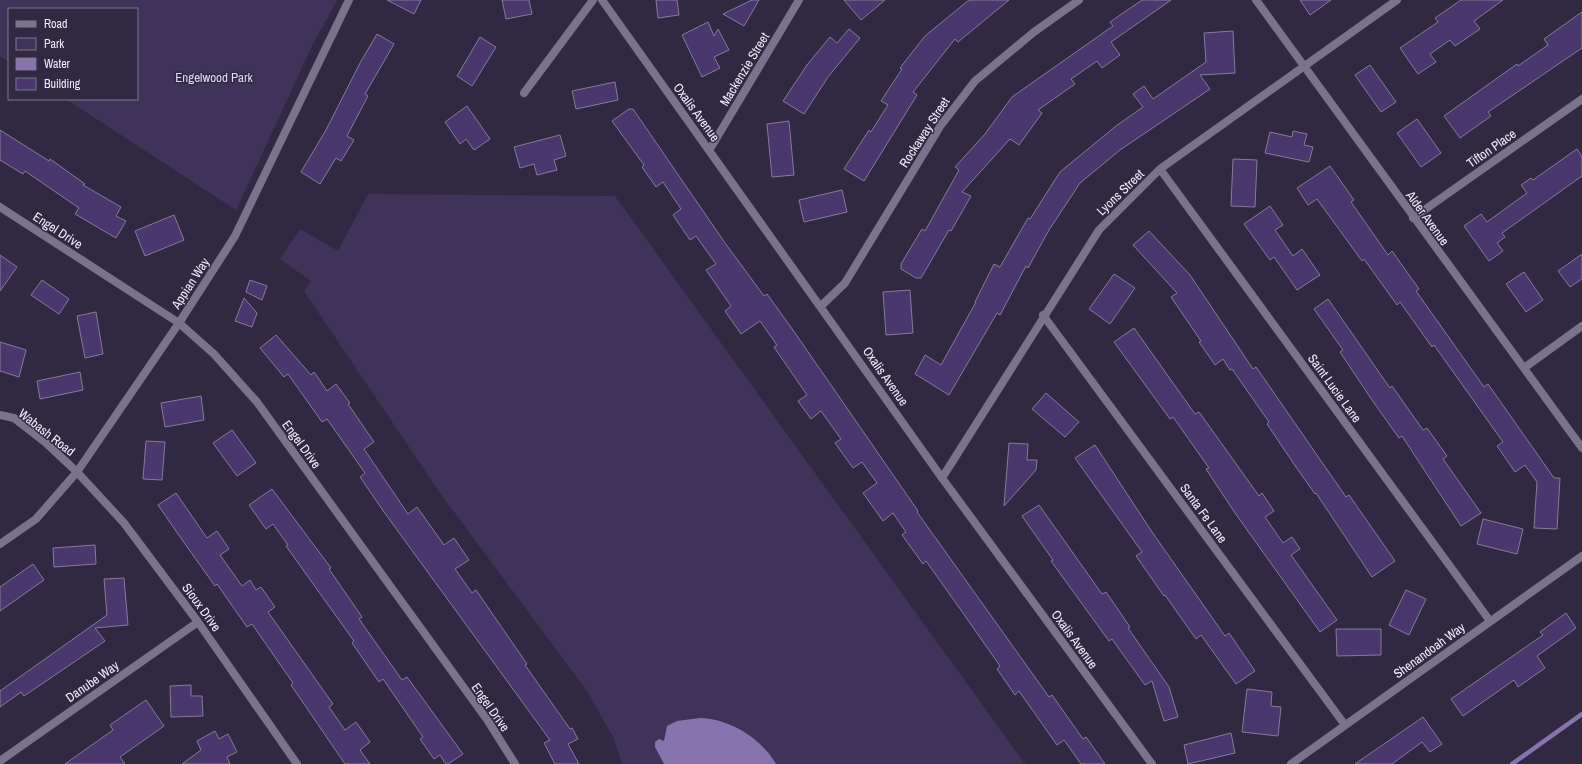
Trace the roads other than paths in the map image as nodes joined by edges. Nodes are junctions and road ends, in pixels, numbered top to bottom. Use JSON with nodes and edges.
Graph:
{"nodes":[{"id":1,"x":348,"y":0,"type":"edge"},
{"id":2,"x":593,"y":0,"type":"edge"},
{"id":3,"x":602,"y":0,"type":"edge"},
{"id":4,"x":799,"y":0,"type":"edge"},
{"id":5,"x":1079,"y":0,"type":"edge"},
{"id":6,"x":1256,"y":0,"type":"edge"},
{"id":7,"x":1397,"y":0,"type":"edge"},
{"id":8,"x":1303,"y":66,"type":"junction"},
{"id":9,"x":524,"y":93,"type":"dead end"},
{"id":10,"x":1582,"y":98,"type":"edge"},
{"id":11,"x":710,"y":150,"type":"junction"},
{"id":12,"x":1160,"y":170,"type":"junction"},
{"id":13,"x":0,"y":206,"type":"edge"},
{"id":14,"x":1413,"y":218,"type":"junction"},
{"id":15,"x":821,"y":306,"type":"junction"},
{"id":16,"x":1043,"y":315,"type":"junction"},
{"id":17,"x":179,"y":323,"type":"junction"},
{"id":18,"x":1582,"y":326,"type":"edge"},
{"id":19,"x":1524,"y":368,"type":"junction"},
{"id":20,"x":0,"y":415,"type":"edge"},
{"id":21,"x":1582,"y":448,"type":"edge"},
{"id":22,"x":78,"y":472,"type":"junction"},
{"id":23,"x":942,"y":478,"type":"junction"},
{"id":24,"x":0,"y":544,"type":"edge"},
{"id":25,"x":1582,"y":556,"type":"edge"},
{"id":26,"x":1490,"y":621,"type":"junction"},
{"id":27,"x":198,"y":622,"type":"junction"},
{"id":28,"x":1345,"y":725,"type":"junction"},
{"id":29,"x":0,"y":761,"type":"edge"},
{"id":30,"x":297,"y":764,"type":"edge"},
{"id":31,"x":515,"y":764,"type":"edge"},
{"id":32,"x":1152,"y":764,"type":"edge"},
{"id":33,"x":1291,"y":764,"type":"edge"}],
"edges":[{"from":1,"to":17,"type":"street","name":"Appian Way"},
{"from":2,"to":9,"type":"street"},
{"from":3,"to":11,"type":"street","name":"Oxalis Avenue"},
{"from":4,"to":11,"type":"street","name":"Mackenzie Street"},
{"from":5,"to":15,"type":"street","name":"Rockaway Street"},
{"from":6,"to":8,"type":"street","name":"Alder Avenue"},
{"from":7,"to":8,"type":"street","name":"Lyons Street"},
{"from":8,"to":12,"type":"street","name":"Lyons Street"},
{"from":8,"to":14,"type":"street","name":"Alder Avenue"},
{"from":10,"to":14,"type":"street","name":"Tifton Place"},
{"from":11,"to":15,"type":"street","name":"Oxalis Avenue"},
{"from":12,"to":16,"type":"street","name":"Lyons Street"},
{"from":12,"to":26,"type":"street","name":"Saint Lucie Lane"},
{"from":13,"to":17,"type":"street","name":"Engel Drive"},
{"from":14,"to":19,"type":"street","name":"Alder Avenue"},
{"from":15,"to":23,"type":"street","name":"Oxalis Avenue"},
{"from":16,"to":23,"type":"street","name":"Lyons Street"},
{"from":16,"to":28,"type":"street","name":"Santa Fe Lane"},
{"from":17,"to":22,"type":"street","name":"Appian Way"},
{"from":17,"to":31,"type":"street","name":"Engel Drive"},
{"from":18,"to":19,"type":"street"},
{"from":19,"to":21,"type":"street","name":"Alder Avenue"},
{"from":20,"to":22,"type":"street","name":"Wabash Road"},
{"from":22,"to":24,"type":"street","name":"Appian Way"},
{"from":22,"to":27,"type":"street","name":"Sioux Drive"},
{"from":23,"to":32,"type":"street","name":"Oxalis Avenue"},
{"from":25,"to":26,"type":"street","name":"Shenandoah Way"},
{"from":26,"to":28,"type":"street","name":"Shenandoah Way"},
{"from":27,"to":29,"type":"street","name":"Danube Way"},
{"from":27,"to":30,"type":"street","name":"Sioux Drive"},
{"from":28,"to":33,"type":"street","name":"Shenandoah Way"}]}
